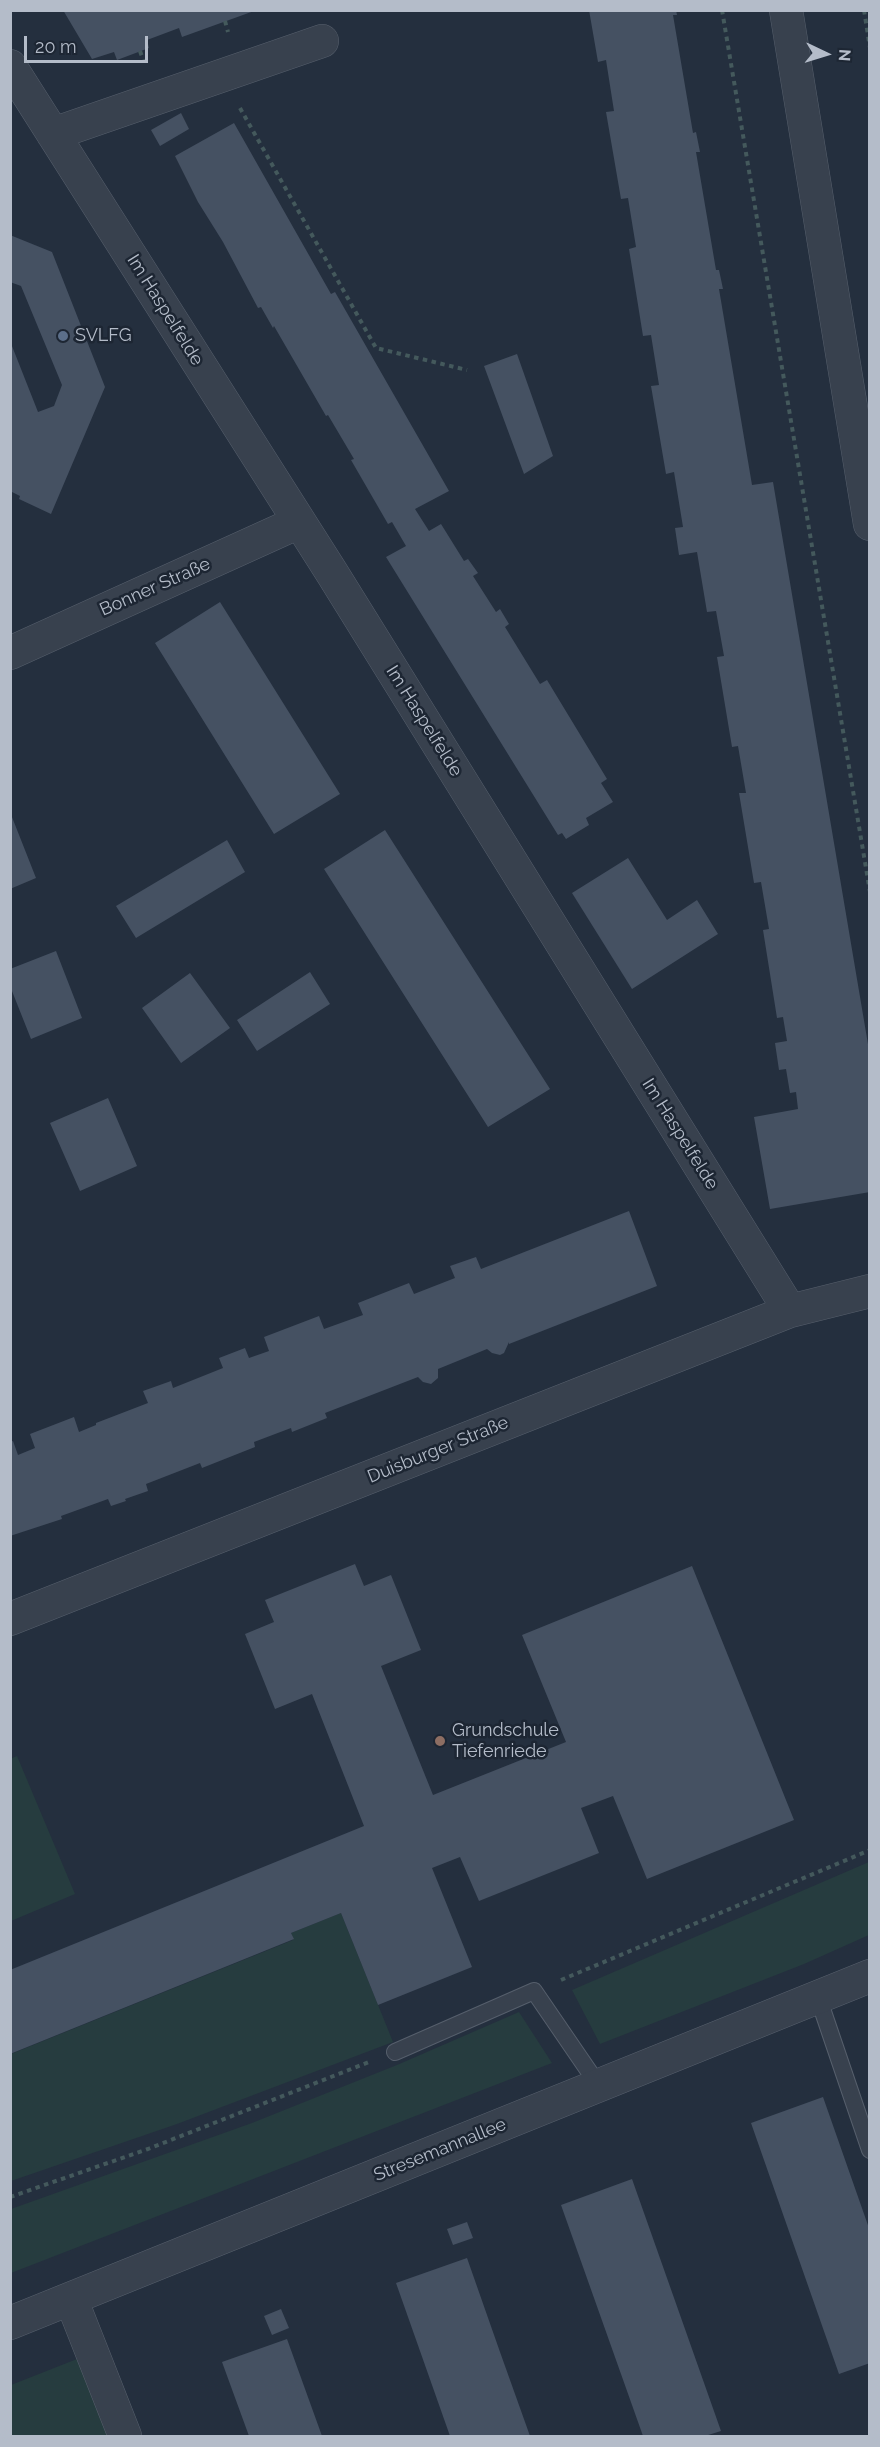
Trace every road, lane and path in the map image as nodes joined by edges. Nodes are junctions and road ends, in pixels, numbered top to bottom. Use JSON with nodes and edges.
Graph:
{"nodes":[{"id":1,"x":722,"y":10,"type":"edge"},
{"id":2,"x":786,"y":10,"type":"edge"},
{"id":3,"x":864,"y":10,"type":"edge"},
{"id":4,"x":322,"y":41,"type":"dead end"},
{"id":5,"x":870,"y":48,"type":"edge"},
{"id":6,"x":10,"y":66,"type":"edge"},
{"id":7,"x":222,"y":76,"type":"junction"},
{"id":8,"x":54,"y":134,"type":"junction"},
{"id":9,"x":467,"y":370,"type":"dead end"},
{"id":10,"x":299,"y":522,"type":"junction"},
{"id":11,"x":870,"y":524,"type":"edge"},
{"id":12,"x":10,"y":652,"type":"edge"},
{"id":13,"x":870,"y":892,"type":"edge"},
{"id":14,"x":870,"y":1291,"type":"edge"},
{"id":15,"x":790,"y":1311,"type":"junction"},
{"id":16,"x":10,"y":1619,"type":"edge"},
{"id":17,"x":870,"y":1850,"type":"edge"},
{"id":18,"x":870,"y":1976,"type":"edge"},
{"id":19,"x":534,"y":1991,"type":"junction"},
{"id":20,"x":818,"y":1997,"type":"junction"},
{"id":21,"x":395,"y":2052,"type":"joint"},
{"id":22,"x":599,"y":2086,"type":"junction"},
{"id":23,"x":870,"y":2150,"type":"edge"},
{"id":24,"x":10,"y":2197,"type":"edge"},
{"id":25,"x":71,"y":2299,"type":"junction"},
{"id":26,"x":10,"y":2323,"type":"edge"},
{"id":27,"x":125,"y":2436,"type":"edge"}],
"edges":[{"from":1,"to":13,"type":"path"},
{"from":2,"to":11,"type":"street"},
{"from":3,"to":5,"type":"path"},
{"from":4,"to":7,"type":"street"},
{"from":6,"to":8,"type":"street","name":"Im Haspelfelde"},
{"from":7,"to":8,"type":"street"},
{"from":7,"to":9,"type":"path"},
{"from":8,"to":10,"type":"street","name":"Im Haspelfelde"},
{"from":10,"to":12,"type":"street","name":"Bonner Straße"},
{"from":10,"to":15,"type":"street","name":"Im Haspelfelde"},
{"from":14,"to":15,"type":"street","name":"Duisburger Straße"},
{"from":15,"to":16,"type":"street","name":"Duisburger Straße"},
{"from":17,"to":19,"type":"path"},
{"from":18,"to":20,"type":"street","name":"Stresemannallee"},
{"from":19,"to":21,"type":"lane"},
{"from":19,"to":22,"type":"lane"},
{"from":20,"to":22,"type":"street","name":"Stresemannallee"},
{"from":20,"to":23,"type":"lane"},
{"from":21,"to":24,"type":"path"},
{"from":22,"to":25,"type":"street","name":"Stresemannallee"},
{"from":25,"to":26,"type":"street","name":"Stresemannallee"},
{"from":25,"to":27,"type":"street"}]}
